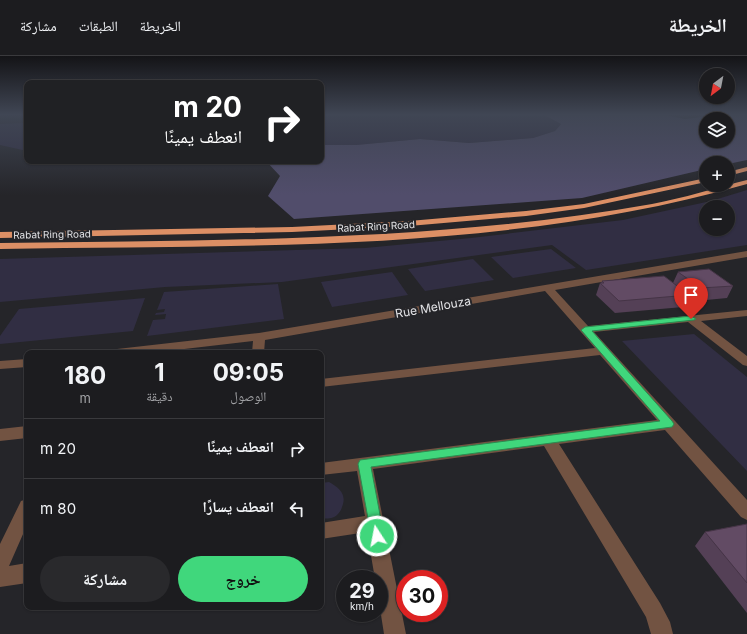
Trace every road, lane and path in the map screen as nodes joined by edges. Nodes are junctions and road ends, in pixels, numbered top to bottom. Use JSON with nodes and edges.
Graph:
{"nodes":[{"id":1,"x":747,"y":170,"type":"edge"},
{"id":2,"x":735,"y":173,"type":"edge"},
{"id":3,"x":699,"y":182,"type":"edge"},
{"id":4,"x":747,"y":182,"type":"edge"},
{"id":5,"x":0,"y":235,"type":"edge"},
{"id":6,"x":0,"y":246,"type":"edge"},
{"id":7,"x":747,"y":254,"type":"edge"},
{"id":8,"x":547,"y":287,"type":"junction"},
{"id":9,"x":747,"y":313,"type":"edge"},
{"id":10,"x":691,"y":319,"type":"junction"},
{"id":11,"x":585,"y":330,"type":"junction"},
{"id":12,"x":259,"y":337,"type":"junction"},
{"id":13,"x":144,"y":350,"type":"edge"},
{"id":14,"x":258,"y":350,"type":"edge"},
{"id":15,"x":604,"y":351,"type":"junction"},
{"id":16,"x":747,"y":362,"type":"edge"},
{"id":17,"x":24,"y":363,"type":"edge"},
{"id":18,"x":0,"y":365,"type":"edge"},
{"id":19,"x":324,"y":383,"type":"edge"},
{"id":20,"x":668,"y":424,"type":"junction"},
{"id":21,"x":24,"y":432,"type":"edge"},
{"id":22,"x":0,"y":435,"type":"edge"},
{"id":23,"x":548,"y":440,"type":"junction"},
{"id":24,"x":364,"y":464,"type":"junction"},
{"id":25,"x":324,"y":469,"type":"edge"},
{"id":26,"x":24,"y":512,"type":"edge"},
{"id":27,"x":747,"y":512,"type":"edge"},
{"id":28,"x":374,"y":523,"type":"junction"},
{"id":29,"x":324,"y":530,"type":"edge"},
{"id":30,"x":0,"y":564,"type":"edge"},
{"id":31,"x":24,"y":573,"type":"edge"},
{"id":32,"x":0,"y":577,"type":"edge"},
{"id":33,"x":395,"y":634,"type":"edge"},
{"id":34,"x":662,"y":634,"type":"edge"}],
"edges":[{"from":1,"to":2,"type":"highway"},
{"from":3,"to":5,"type":"highway","name":"Rabat Ring Road"},
{"from":4,"to":6,"type":"highway","name":"Rabat Ring Road"},
{"from":7,"to":8,"type":"street","name":"Rue Mellouza"},
{"from":8,"to":11,"type":"street"},
{"from":8,"to":12,"type":"street","name":"Rue Mellouza"},
{"from":9,"to":10,"type":"street"},
{"from":10,"to":11,"type":"street"},
{"from":10,"to":16,"type":"street"},
{"from":11,"to":15,"type":"street"},
{"from":12,"to":13,"type":"street","name":"Rue Mellouza"},
{"from":12,"to":14,"type":"street"},
{"from":15,"to":19,"type":"street"},
{"from":15,"to":20,"type":"street"},
{"from":17,"to":18,"type":"street"},
{"from":20,"to":23,"type":"street"},
{"from":20,"to":27,"type":"street"},
{"from":21,"to":22,"type":"street"},
{"from":23,"to":24,"type":"street"},
{"from":23,"to":34,"type":"street"},
{"from":24,"to":25,"type":"street"},
{"from":24,"to":28,"type":"street"},
{"from":26,"to":30,"type":"street"},
{"from":28,"to":29,"type":"street"},
{"from":28,"to":33,"type":"street"},
{"from":31,"to":32,"type":"street"}]}
